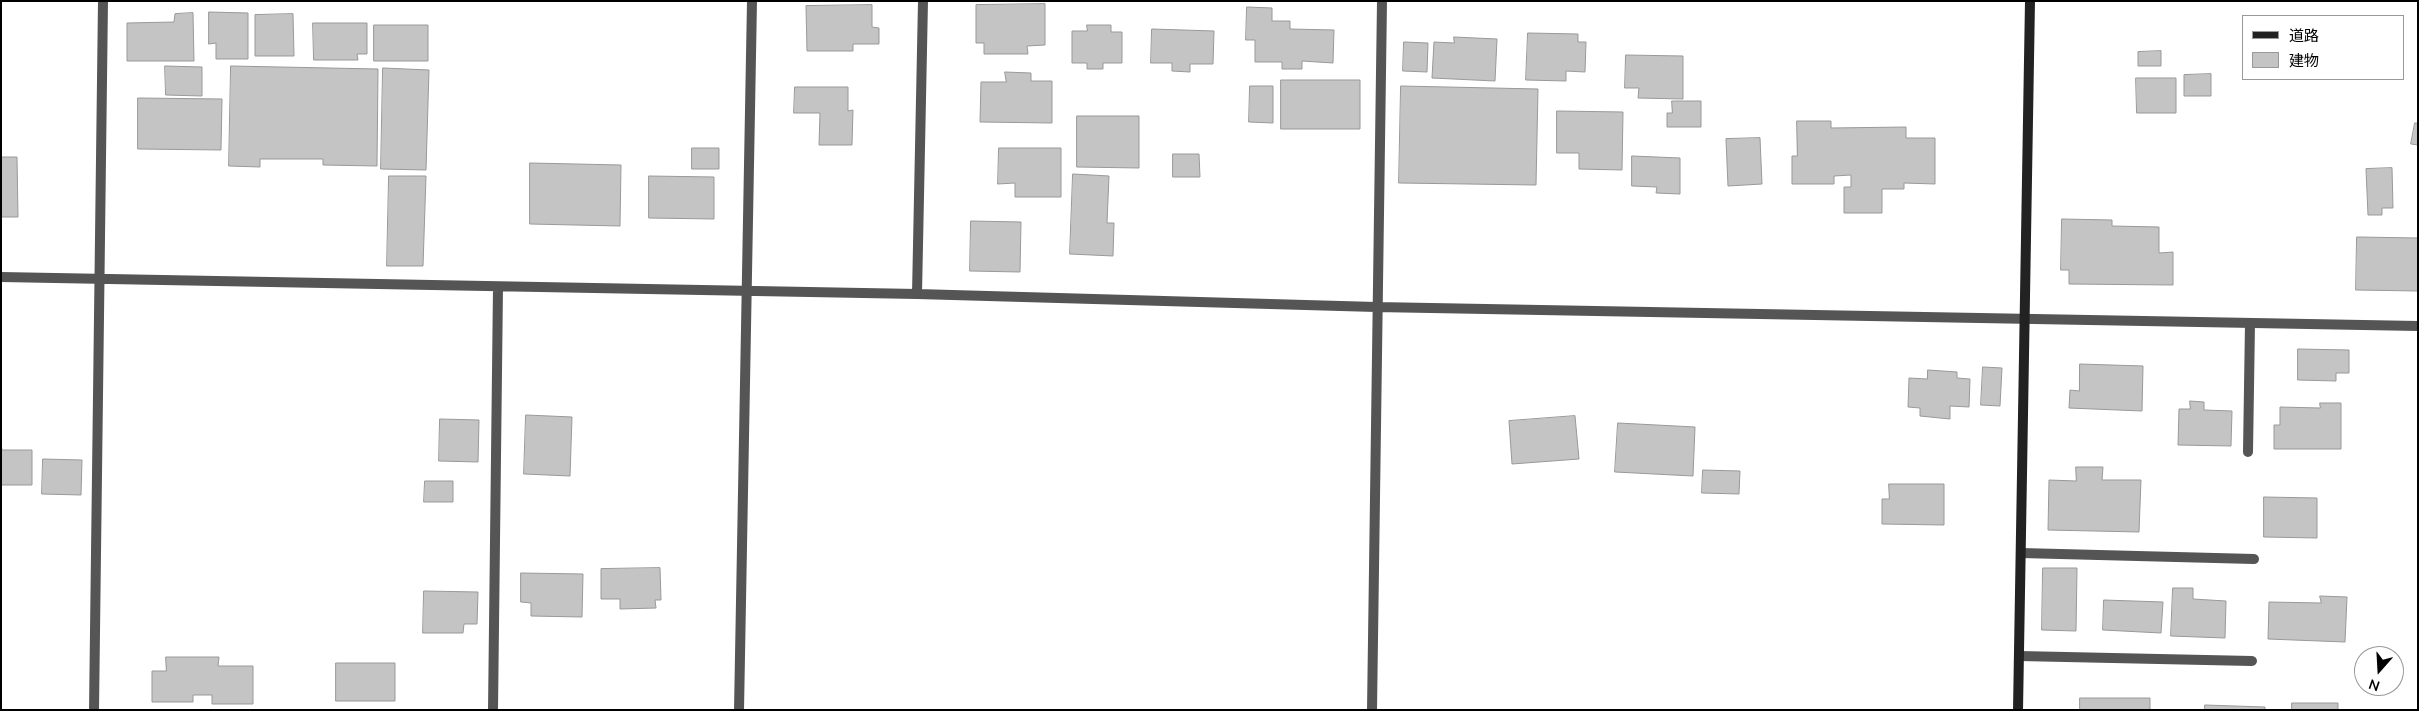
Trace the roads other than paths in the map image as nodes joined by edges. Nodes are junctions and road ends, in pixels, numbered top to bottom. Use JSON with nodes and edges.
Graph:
{"nodes":[{"id":1,"x":103,"y":1,"type":"edge"},
{"id":2,"x":752,"y":1,"type":"edge"},
{"id":3,"x":923,"y":1,"type":"edge"},
{"id":4,"x":1382,"y":1,"type":"edge"},
{"id":5,"x":2030,"y":1,"type":"edge"},
{"id":6,"x":1,"y":277,"type":"edge"},
{"id":7,"x":100,"y":280,"type":"junction"},
{"id":8,"x":498,"y":287,"type":"junction"},
{"id":9,"x":746,"y":291,"type":"junction"},
{"id":10,"x":917,"y":294,"type":"junction"},
{"id":11,"x":1376,"y":306,"type":"junction"},
{"id":12,"x":2025,"y":319,"type":"junction"},
{"id":13,"x":2250,"y":323,"type":"junction"},
{"id":14,"x":2418,"y":326,"type":"edge"},
{"id":15,"x":2248,"y":452,"type":"dead end"},
{"id":16,"x":2021,"y":553,"type":"junction"},
{"id":17,"x":2254,"y":559,"type":"dead end"},
{"id":18,"x":2019,"y":656,"type":"junction"},
{"id":19,"x":2252,"y":661,"type":"dead end"},
{"id":20,"x":94,"y":710,"type":"edge"},
{"id":21,"x":493,"y":710,"type":"edge"},
{"id":22,"x":739,"y":710,"type":"edge"},
{"id":23,"x":1372,"y":710,"type":"edge"},
{"id":24,"x":2018,"y":710,"type":"edge"}],
"edges":[{"from":1,"to":7,"type":"street"},
{"from":2,"to":9,"type":"street"},
{"from":3,"to":10,"type":"street"},
{"from":4,"to":11,"type":"street"},
{"from":5,"to":12,"type":"street"},
{"from":6,"to":7,"type":"street"},
{"from":7,"to":8,"type":"street"},
{"from":7,"to":20,"type":"street"},
{"from":8,"to":9,"type":"street"},
{"from":8,"to":21,"type":"street"},
{"from":9,"to":10,"type":"street"},
{"from":9,"to":22,"type":"street"},
{"from":10,"to":11,"type":"street"},
{"from":11,"to":12,"type":"street"},
{"from":11,"to":23,"type":"street"},
{"from":12,"to":13,"type":"street"},
{"from":12,"to":16,"type":"street"},
{"from":13,"to":14,"type":"street"},
{"from":13,"to":15,"type":"street"},
{"from":16,"to":17,"type":"street"},
{"from":16,"to":18,"type":"street"},
{"from":18,"to":19,"type":"street"},
{"from":18,"to":24,"type":"street"}]}
